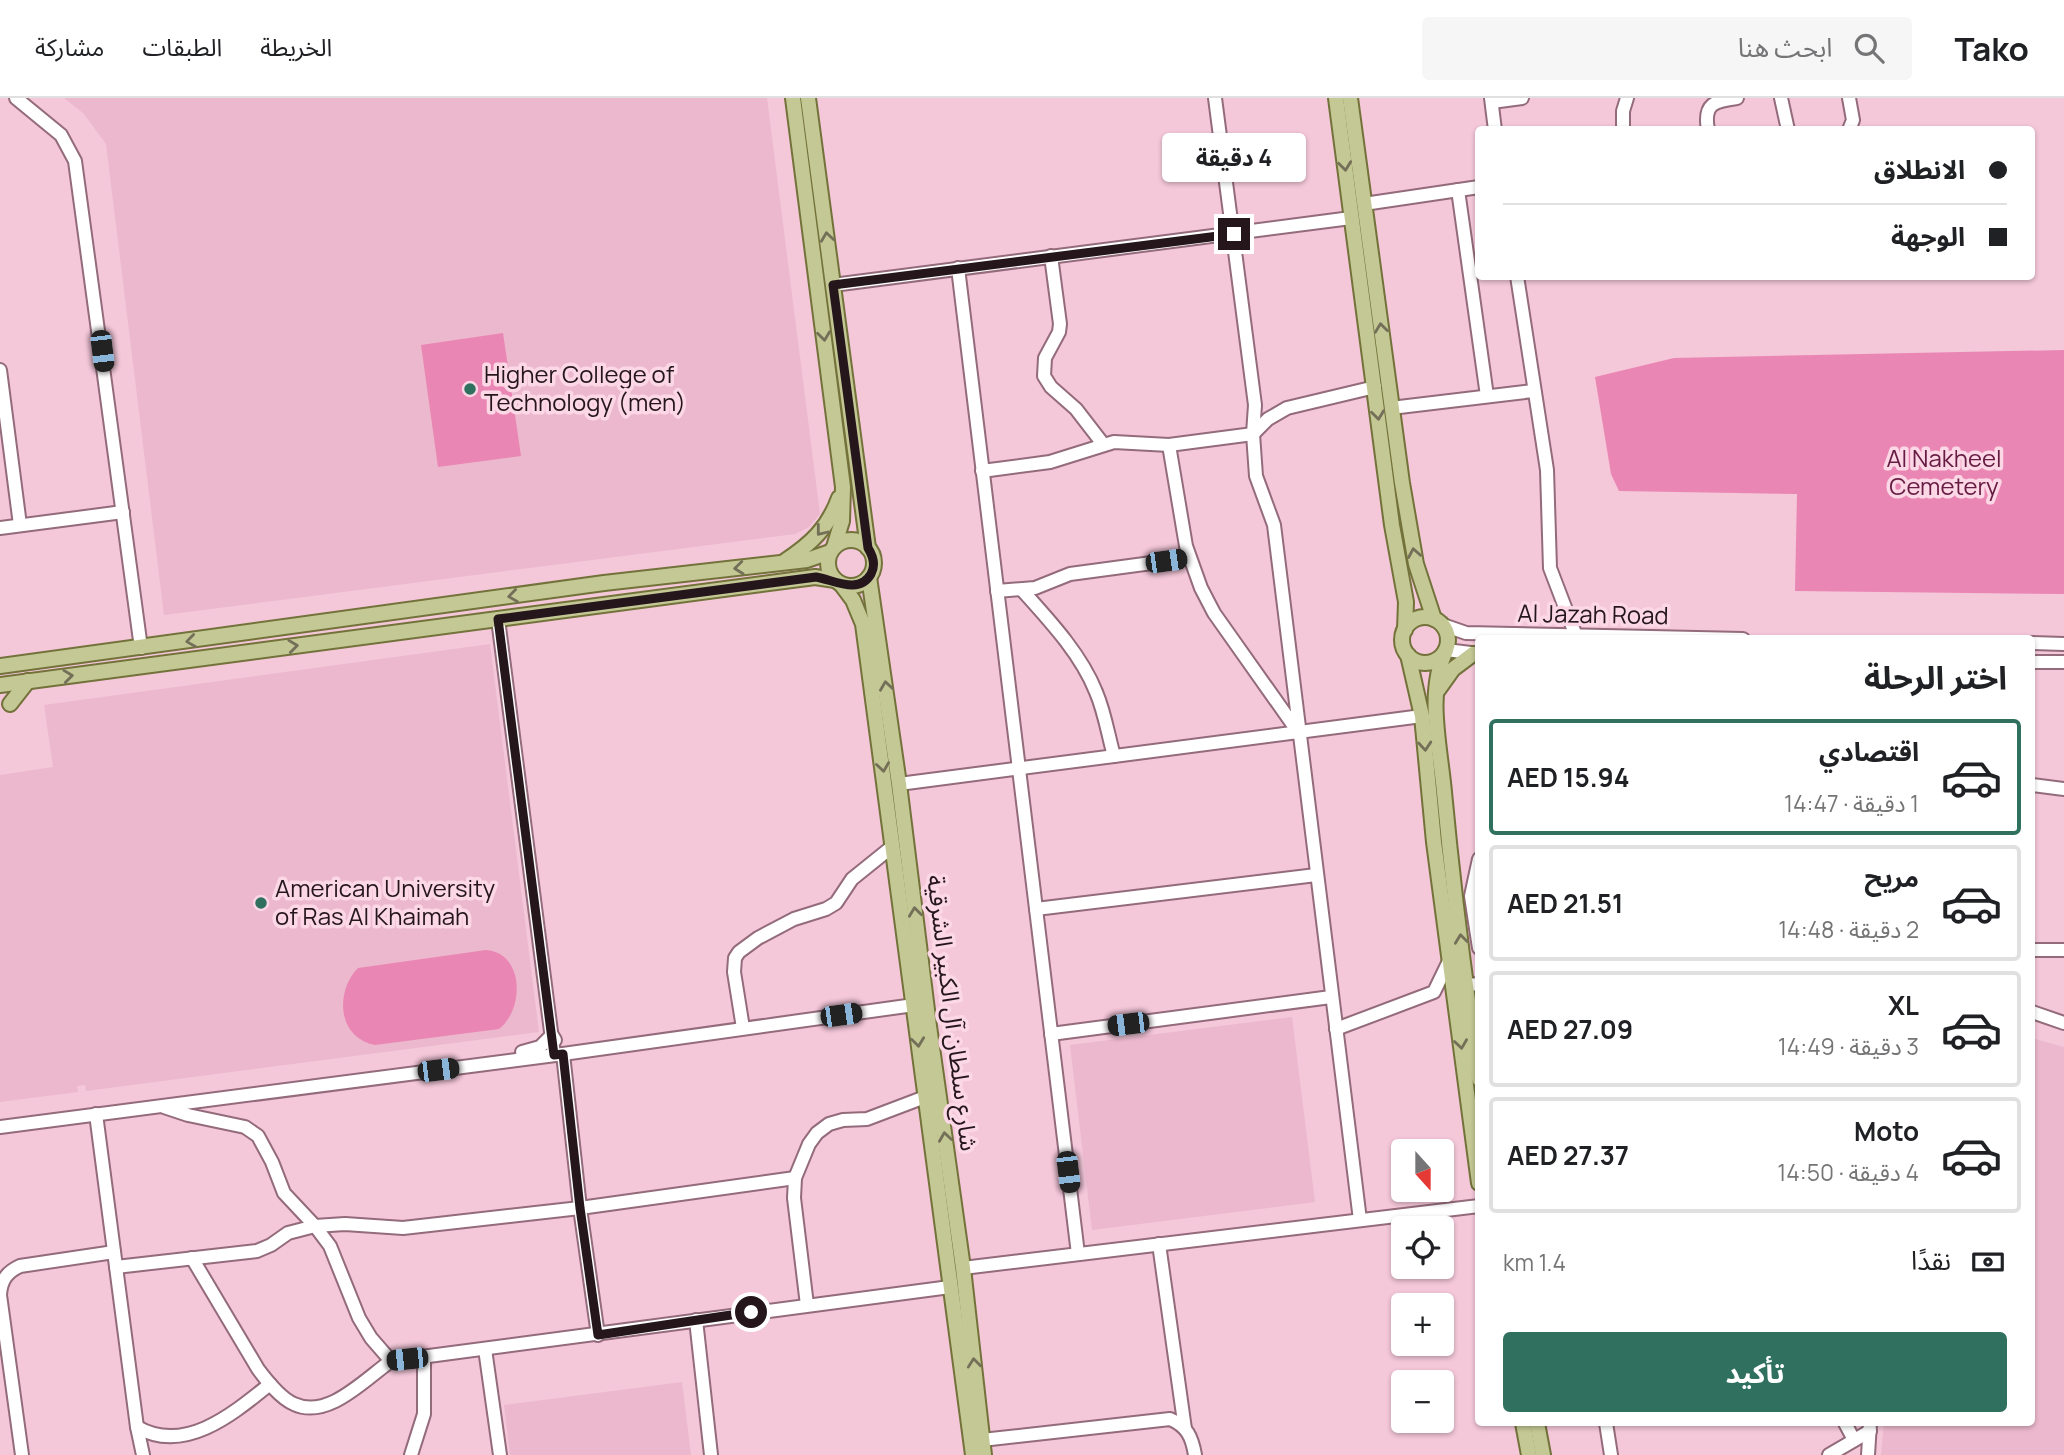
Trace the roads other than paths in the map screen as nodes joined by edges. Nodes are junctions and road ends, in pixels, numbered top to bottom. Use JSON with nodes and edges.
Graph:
{"nodes":[{"id":1,"x":16,"y":98,"type":"edge"},
{"id":2,"x":793,"y":98,"type":"edge"},
{"id":3,"x":808,"y":98,"type":"edge"},
{"id":4,"x":1215,"y":98,"type":"edge"},
{"id":5,"x":1336,"y":98,"type":"edge"},
{"id":6,"x":1350,"y":98,"type":"edge"},
{"id":7,"x":1522,"y":98,"type":"edge"},
{"id":8,"x":1627,"y":98,"type":"edge"},
{"id":9,"x":1737,"y":98,"type":"edge"},
{"id":10,"x":1781,"y":98,"type":"edge"},
{"id":11,"x":1849,"y":98,"type":"edge"},
{"id":12,"x":1492,"y":100,"type":"edge"},
{"id":13,"x":1495,"y":126,"type":"edge"},
{"id":14,"x":1623,"y":126,"type":"edge"},
{"id":15,"x":1707,"y":126,"type":"edge"},
{"id":16,"x":1787,"y":126,"type":"edge"},
{"id":17,"x":1851,"y":126,"type":"edge"},
{"id":18,"x":1475,"y":188,"type":"edge"},
{"id":19,"x":1458,"y":190,"type":"junction"},
{"id":20,"x":1364,"y":204,"type":"junction"},
{"id":21,"x":1352,"y":218,"type":"junction"},
{"id":22,"x":1234,"y":234,"type":"junction"},
{"id":23,"x":1051,"y":256,"type":"junction"},
{"id":24,"x":958,"y":268,"type":"junction"},
{"id":25,"x":1518,"y":280,"type":"edge"},
{"id":26,"x":833,"y":285,"type":"junction"},
{"id":27,"x":0,"y":370,"type":"edge"},
{"id":28,"x":1375,"y":387,"type":"junction"},
{"id":29,"x":1534,"y":390,"type":"junction"},
{"id":30,"x":1487,"y":396,"type":"junction"},
{"id":31,"x":1391,"y":408,"type":"junction"},
{"id":32,"x":1253,"y":434,"type":"junction"},
{"id":33,"x":1103,"y":444,"type":"junction"},
{"id":34,"x":1169,"y":445,"type":"junction"},
{"id":35,"x":982,"y":471,"type":"junction"},
{"id":36,"x":843,"y":487,"type":"junction"},
{"id":37,"x":122,"y":512,"type":"junction"},
{"id":38,"x":20,"y":525,"type":"junction"},
{"id":39,"x":0,"y":528,"type":"edge"},
{"id":40,"x":868,"y":548,"type":"junction"},
{"id":41,"x":832,"y":550,"type":"junction"},
{"id":42,"x":1189,"y":558,"type":"junction"},
{"id":43,"x":783,"y":563,"type":"junction"},
{"id":44,"x":869,"y":577,"type":"junction"},
{"id":45,"x":838,"y":582,"type":"junction"},
{"id":46,"x":1023,"y":590,"type":"junction"},
{"id":47,"x":997,"y":592,"type":"junction"},
{"id":48,"x":498,"y":619,"type":"junction"},
{"id":49,"x":1438,"y":622,"type":"junction"},
{"id":50,"x":1405,"y":630,"type":"junction"},
{"id":51,"x":1539,"y":635,"type":"edge"},
{"id":52,"x":1576,"y":635,"type":"edge"},
{"id":53,"x":2035,"y":643,"type":"edge"},
{"id":54,"x":2064,"y":644,"type":"edge"},
{"id":55,"x":141,"y":648,"type":"junction"},
{"id":56,"x":1446,"y":650,"type":"junction"},
{"id":57,"x":1408,"y":654,"type":"junction"},
{"id":58,"x":1475,"y":654,"type":"edge"},
{"id":59,"x":1475,"y":655,"type":"edge"},
{"id":60,"x":2035,"y":662,"type":"edge"},
{"id":61,"x":2064,"y":662,"type":"edge"},
{"id":62,"x":0,"y":666,"type":"edge"},
{"id":63,"x":28,"y":681,"type":"junction"},
{"id":64,"x":0,"y":684,"type":"edge"},
{"id":65,"x":1435,"y":694,"type":"junction"},
{"id":66,"x":10,"y":704,"type":"dead end"},
{"id":67,"x":1422,"y":716,"type":"junction"},
{"id":68,"x":1298,"y":732,"type":"junction"},
{"id":69,"x":1114,"y":756,"type":"junction"},
{"id":70,"x":1018,"y":769,"type":"junction"},
{"id":71,"x":899,"y":784,"type":"junction"},
{"id":72,"x":2035,"y":785,"type":"edge"},
{"id":73,"x":2064,"y":789,"type":"edge"},
{"id":74,"x":893,"y":846,"type":"junction"},
{"id":75,"x":1316,"y":876,"type":"junction"},
{"id":76,"x":1475,"y":878,"type":"edge"},
{"id":77,"x":1035,"y":908,"type":"junction"},
{"id":78,"x":1475,"y":922,"type":"edge"},
{"id":79,"x":2035,"y":950,"type":"edge"},
{"id":80,"x":2064,"y":950,"type":"edge"},
{"id":81,"x":1449,"y":960,"type":"junction"},
{"id":82,"x":1473,"y":984,"type":"edge"},
{"id":83,"x":1434,"y":992,"type":"junction"},
{"id":84,"x":1332,"y":997,"type":"junction"},
{"id":85,"x":1455,"y":1003,"type":"junction"},
{"id":86,"x":914,"y":1005,"type":"junction"},
{"id":87,"x":2035,"y":1013,"type":"edge"},
{"id":88,"x":1475,"y":1016,"type":"edge"},
{"id":89,"x":2064,"y":1023,"type":"edge"},
{"id":90,"x":743,"y":1028,"type":"junction"},
{"id":91,"x":1336,"y":1029,"type":"junction"},
{"id":92,"x":1051,"y":1034,"type":"junction"},
{"id":93,"x":552,"y":1035,"type":"junction"},
{"id":94,"x":607,"y":1048,"type":"junction"},
{"id":95,"x":559,"y":1054,"type":"junction"},
{"id":96,"x":485,"y":1064,"type":"junction"},
{"id":97,"x":925,"y":1097,"type":"junction"},
{"id":98,"x":160,"y":1106,"type":"junction"},
{"id":99,"x":96,"y":1114,"type":"junction"},
{"id":100,"x":0,"y":1127,"type":"edge"},
{"id":101,"x":1475,"y":1153,"type":"edge"},
{"id":102,"x":795,"y":1178,"type":"junction"},
{"id":103,"x":1475,"y":1206,"type":"edge"},
{"id":104,"x":580,"y":1208,"type":"junction"},
{"id":105,"x":1360,"y":1220,"type":"junction"},
{"id":106,"x":315,"y":1226,"type":"junction"},
{"id":107,"x":1159,"y":1244,"type":"junction"},
{"id":108,"x":114,"y":1252,"type":"junction"},
{"id":109,"x":1078,"y":1254,"type":"junction"},
{"id":110,"x":191,"y":1258,"type":"junction"},
{"id":111,"x":116,"y":1267,"type":"junction"},
{"id":112,"x":963,"y":1268,"type":"junction"},
{"id":113,"x":950,"y":1287,"type":"junction"},
{"id":114,"x":807,"y":1305,"type":"junction"},
{"id":115,"x":696,"y":1320,"type":"junction"},
{"id":116,"x":598,"y":1335,"type":"junction"},
{"id":117,"x":485,"y":1349,"type":"junction"},
{"id":118,"x":424,"y":1357,"type":"junction"},
{"id":119,"x":391,"y":1360,"type":"junction"},
{"id":120,"x":270,"y":1384,"type":"junction"},
{"id":121,"x":1524,"y":1426,"type":"edge"},
{"id":122,"x":1538,"y":1426,"type":"edge"},
{"id":123,"x":1606,"y":1426,"type":"edge"},
{"id":124,"x":1847,"y":1426,"type":"edge"},
{"id":125,"x":137,"y":1427,"type":"junction"},
{"id":126,"x":1870,"y":1427,"type":"edge"},
{"id":127,"x":1185,"y":1429,"type":"junction"},
{"id":128,"x":1854,"y":1440,"type":"junction"},
{"id":129,"x":983,"y":1448,"type":"edge"},
{"id":130,"x":22,"y":1455,"type":"edge"},
{"id":131,"x":143,"y":1455,"type":"edge"},
{"id":132,"x":411,"y":1455,"type":"edge"},
{"id":133,"x":500,"y":1455,"type":"edge"},
{"id":134,"x":711,"y":1455,"type":"edge"},
{"id":135,"x":973,"y":1455,"type":"edge"},
{"id":136,"x":1195,"y":1455,"type":"edge"},
{"id":137,"x":1529,"y":1455,"type":"edge"},
{"id":138,"x":1543,"y":1455,"type":"edge"},
{"id":139,"x":1611,"y":1455,"type":"edge"},
{"id":140,"x":1829,"y":1455,"type":"edge"},
{"id":141,"x":1868,"y":1455,"type":"edge"}],
"edges":[{"from":1,"to":37,"type":"street"},
{"from":2,"to":36,"type":"main road","one_way":true},
{"from":26,"to":3,"type":"main road","one_way":true},
{"from":4,"to":22,"type":"street"},
{"from":5,"to":21,"type":"main road","one_way":true},
{"from":6,"to":20,"type":"main road"},
{"from":7,"to":12,"type":"street"},
{"from":8,"to":14,"type":"street"},
{"from":9,"to":15,"type":"street"},
{"from":10,"to":16,"type":"street"},
{"from":11,"to":17,"type":"street"},
{"from":12,"to":13,"type":"street"},
{"from":18,"to":19,"type":"street"},
{"from":19,"to":20,"type":"street"},
{"from":19,"to":30,"type":"street"},
{"from":31,"to":20,"type":"main road","one_way":true},
{"from":21,"to":22,"type":"street"},
{"from":21,"to":28,"type":"main road"},
{"from":22,"to":23,"type":"street"},
{"from":22,"to":32,"type":"street"},
{"from":23,"to":24,"type":"street"},
{"from":23,"to":33,"type":"street"},
{"from":24,"to":26,"type":"street"},
{"from":24,"to":35,"type":"street"},
{"from":25,"to":29,"type":"street"},
{"from":26,"to":40,"type":"main road"},
{"from":27,"to":38,"type":"street"},
{"from":28,"to":32,"type":"street"},
{"from":28,"to":50,"type":"main road","one_way":true},
{"from":29,"to":30,"type":"street"},
{"from":29,"to":52,"type":"street"},
{"from":30,"to":31,"type":"street"},
{"from":49,"to":31,"type":"main road","one_way":true},
{"from":32,"to":34,"type":"street"},
{"from":32,"to":68,"type":"street"},
{"from":33,"to":34,"type":"street"},
{"from":33,"to":35,"type":"street"},
{"from":34,"to":42,"type":"street"},
{"from":35,"to":47,"type":"street"},
{"from":36,"to":41,"type":"main road"},
{"from":36,"to":43,"type":"main road","one_way":true},
{"from":37,"to":38,"type":"street"},
{"from":37,"to":55,"type":"street"},
{"from":38,"to":39,"type":"street"},
{"from":40,"to":41,"type":"main road"},
{"from":40,"to":44,"type":"main road"},
{"from":41,"to":43,"type":"main road"},
{"from":41,"to":45,"type":"main road"},
{"from":42,"to":46,"type":"street"},
{"from":42,"to":68,"type":"street"},
{"from":43,"to":55,"type":"main road","one_way":true},
{"from":44,"to":45,"type":"main road"},
{"from":71,"to":44,"type":"main road","name":"شارع سلطان آل الكبير الشرقية","one_way":true},
{"from":45,"to":48,"type":"main road"},
{"from":45,"to":74,"type":"main road","name":"شارع سلطان آل الكبير الشرقية","one_way":true},
{"from":46,"to":47,"type":"street"},
{"from":46,"to":69,"type":"street"},
{"from":47,"to":70,"type":"street"},
{"from":63,"to":48,"type":"main road","one_way":true},
{"from":48,"to":93,"type":"street"},
{"from":49,"to":50,"type":"main road"},
{"from":49,"to":51,"type":"street","name":"Al Jazah Road"},
{"from":49,"to":56,"type":"main road"},
{"from":50,"to":57,"type":"main road"},
{"from":53,"to":54,"type":"street"},
{"from":55,"to":62,"type":"main road"},
{"from":56,"to":57,"type":"main road"},
{"from":56,"to":58,"type":"street"},
{"from":56,"to":65,"type":"main road"},
{"from":57,"to":67,"type":"main road"},
{"from":59,"to":65,"type":"main road"},
{"from":60,"to":61,"type":"street"},
{"from":63,"to":64,"type":"main road"},
{"from":63,"to":66,"type":"main road"},
{"from":82,"to":65,"type":"main road","one_way":true},
{"from":67,"to":68,"type":"street"},
{"from":67,"to":81,"type":"main road","one_way":true},
{"from":68,"to":69,"type":"street"},
{"from":68,"to":75,"type":"street"},
{"from":69,"to":70,"type":"street"},
{"from":70,"to":71,"type":"street"},
{"from":70,"to":77,"type":"street"},
{"from":112,"to":71,"type":"main road","name":"شارع سلطان آل الكبير الشرقية","one_way":true},
{"from":72,"to":73,"type":"street"},
{"from":74,"to":86,"type":"main road","name":"شارع سلطان آل الكبير الشرقية"},
{"from":74,"to":90,"type":"street"},
{"from":75,"to":77,"type":"street"},
{"from":75,"to":84,"type":"street"},
{"from":76,"to":78,"type":"street"},
{"from":77,"to":92,"type":"street"},
{"from":79,"to":80,"type":"street"},
{"from":81,"to":83,"type":"street"},
{"from":81,"to":85,"type":"main road"},
{"from":82,"to":88,"type":"main road"},
{"from":83,"to":85,"type":"street"},
{"from":83,"to":91,"type":"street"},
{"from":84,"to":91,"type":"street"},
{"from":84,"to":92,"type":"street"},
{"from":85,"to":101,"type":"main road","one_way":true},
{"from":86,"to":90,"type":"street"},
{"from":86,"to":97,"type":"main road","name":"شارع سلطان آل الكبير الشرقية","one_way":true},
{"from":87,"to":89,"type":"street"},
{"from":90,"to":94,"type":"street"},
{"from":91,"to":105,"type":"street"},
{"from":92,"to":109,"type":"street"},
{"from":93,"to":94,"type":"street"},
{"from":93,"to":95,"type":"street"},
{"from":93,"to":96,"type":"street"},
{"from":94,"to":95,"type":"street"},
{"from":95,"to":96,"type":"street"},
{"from":95,"to":104,"type":"street"},
{"from":96,"to":98,"type":"street"},
{"from":97,"to":102,"type":"street"},
{"from":97,"to":113,"type":"main road","name":"شارع سلطان آل الكبير الشرقية"},
{"from":98,"to":99,"type":"street"},
{"from":98,"to":106,"type":"street"},
{"from":99,"to":100,"type":"street"},
{"from":99,"to":108,"type":"street"},
{"from":102,"to":104,"type":"street"},
{"from":102,"to":114,"type":"street"},
{"from":103,"to":105,"type":"street"},
{"from":104,"to":106,"type":"street"},
{"from":104,"to":116,"type":"street"},
{"from":105,"to":107,"type":"street"},
{"from":106,"to":110,"type":"street"},
{"from":106,"to":119,"type":"street"},
{"from":107,"to":109,"type":"street"},
{"from":107,"to":127,"type":"street"},
{"from":108,"to":111,"type":"street"},
{"from":108,"to":130,"type":"street"},
{"from":109,"to":112,"type":"street"},
{"from":110,"to":111,"type":"street"},
{"from":110,"to":120,"type":"street"},
{"from":111,"to":125,"type":"street"},
{"from":129,"to":112,"type":"main road","name":"شارع سلطان آل الكبير الشرقية","one_way":true},
{"from":113,"to":114,"type":"street"},
{"from":113,"to":135,"type":"main road","name":"شارع سلطان آل الكبير الشرقية"},
{"from":114,"to":115,"type":"street"},
{"from":115,"to":116,"type":"street"},
{"from":115,"to":134,"type":"street"},
{"from":116,"to":117,"type":"street"},
{"from":117,"to":118,"type":"street"},
{"from":117,"to":133,"type":"street"},
{"from":118,"to":119,"type":"street"},
{"from":118,"to":132,"type":"street"},
{"from":119,"to":120,"type":"street"},
{"from":120,"to":125,"type":"street"},
{"from":121,"to":137,"type":"main road"},
{"from":122,"to":138,"type":"main road"},
{"from":123,"to":139,"type":"street"},
{"from":124,"to":128,"type":"street"},
{"from":125,"to":131,"type":"street"},
{"from":126,"to":128,"type":"street"},
{"from":126,"to":141,"type":"street"},
{"from":127,"to":129,"type":"street"},
{"from":127,"to":136,"type":"street"},
{"from":128,"to":140,"type":"street"}]}
